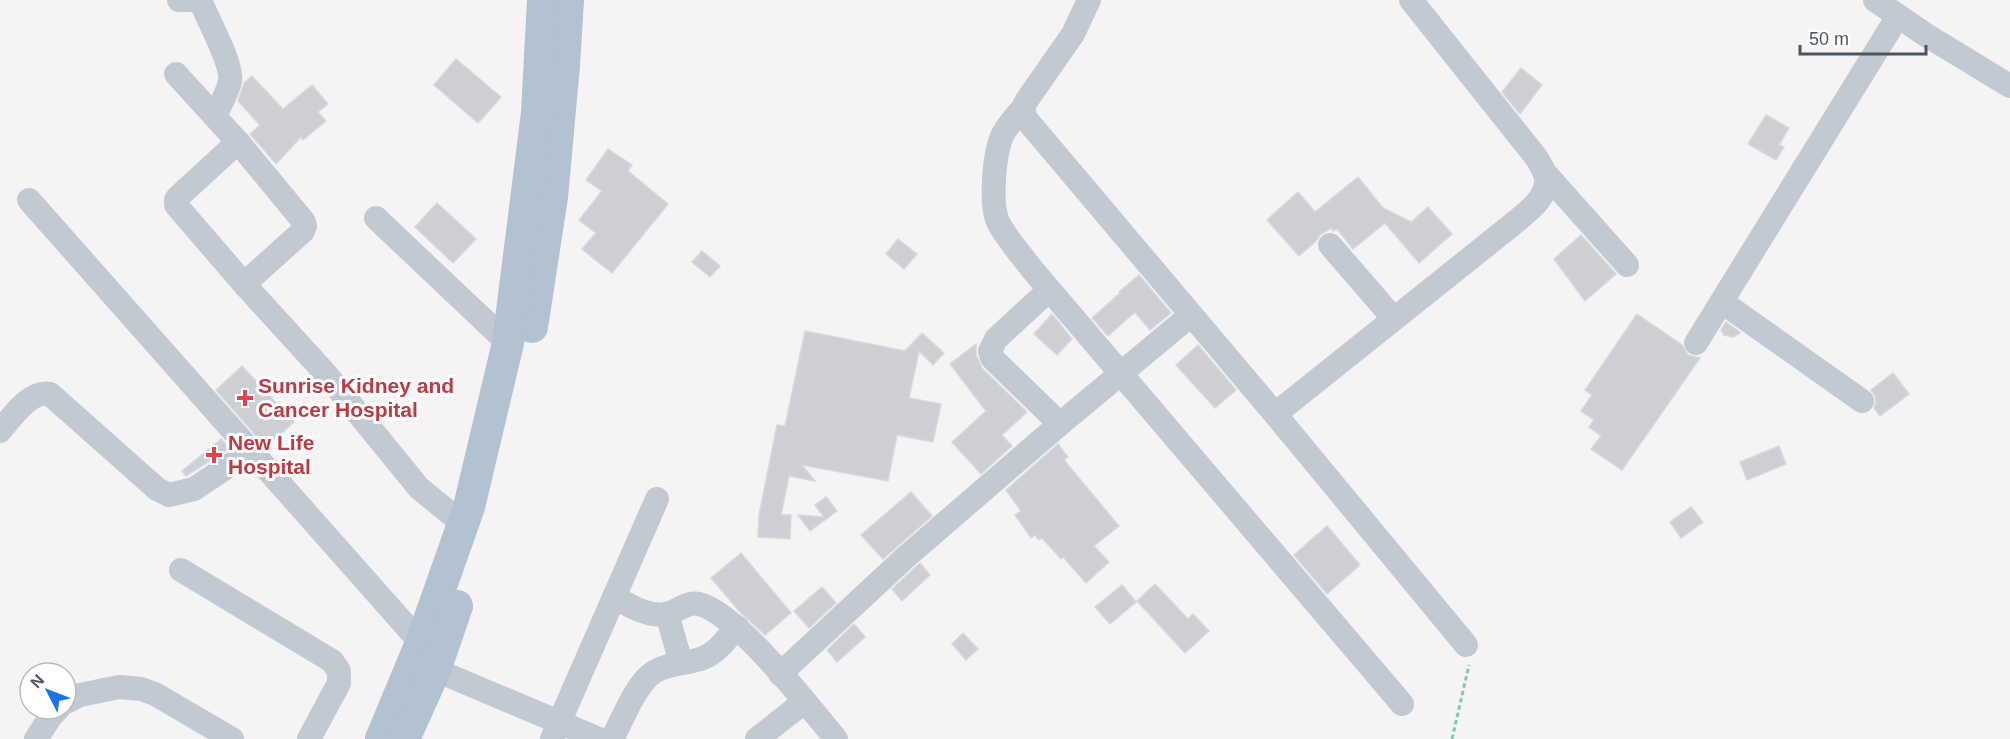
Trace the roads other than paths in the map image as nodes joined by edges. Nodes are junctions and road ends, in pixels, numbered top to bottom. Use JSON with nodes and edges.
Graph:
{"nodes":[{"id":1,"x":179,"y":0,"type":"edge"},
{"id":2,"x":199,"y":0,"type":"edge"},
{"id":3,"x":543,"y":0,"type":"edge"},
{"id":4,"x":568,"y":0,"type":"edge"},
{"id":5,"x":1089,"y":0,"type":"edge"},
{"id":6,"x":1411,"y":0,"type":"edge"},
{"id":7,"x":1875,"y":0,"type":"edge"},
{"id":8,"x":1898,"y":16,"type":"junction"},
{"id":9,"x":176,"y":74,"type":"dead end"},
{"id":10,"x":2010,"y":86,"type":"edge"},
{"id":11,"x":1023,"y":108,"type":"junction"},
{"id":12,"x":215,"y":116,"type":"junction"},
{"id":13,"x":238,"y":142,"type":"junction"},
{"id":14,"x":1545,"y":173,"type":"junction"},
{"id":15,"x":29,"y":200,"type":"dead end"},
{"id":16,"x":376,"y":218,"type":"dead end"},
{"id":17,"x":1330,"y":245,"type":"dead end"},
{"id":18,"x":1627,"y":265,"type":"dead end"},
{"id":19,"x":244,"y":284,"type":"junction"},
{"id":20,"x":1049,"y":290,"type":"junction"},
{"id":21,"x":1722,"y":302,"type":"junction"},
{"id":22,"x":1191,"y":315,"type":"junction"},
{"id":23,"x":1394,"y":319,"type":"junction"},
{"id":24,"x":508,"y":343,"type":"junction"},
{"id":25,"x":1696,"y":344,"type":"dead end"},
{"id":26,"x":1122,"y":375,"type":"junction"},
{"id":27,"x":1862,"y":401,"type":"dead end"},
{"id":28,"x":1275,"y":414,"type":"junction"},
{"id":29,"x":1060,"y":424,"type":"junction"},
{"id":30,"x":0,"y":431,"type":"edge"},
{"id":31,"x":251,"y":451,"type":"junction"},
{"id":32,"x":657,"y":499,"type":"dead end"},
{"id":33,"x":463,"y":524,"type":"junction"},
{"id":34,"x":181,"y":570,"type":"dead end"},
{"id":35,"x":614,"y":597,"type":"junction"},
{"id":36,"x":667,"y":614,"type":"junction"},
{"id":37,"x":737,"y":627,"type":"junction"},
{"id":38,"x":1466,"y":645,"type":"road end"},
{"id":39,"x":423,"y":658,"type":"junction"},
{"id":40,"x":681,"y":663,"type":"junction"},
{"id":41,"x":780,"y":674,"type":"junction"},
{"id":42,"x":78,"y":696,"type":"edge"},
{"id":43,"x":804,"y":702,"type":"junction"},
{"id":44,"x":1402,"y":704,"type":"dead end"},
{"id":45,"x":48,"y":721,"type":"edge"},
{"id":46,"x":199,"y":731,"type":"edge"},
{"id":47,"x":556,"y":731,"type":"edge"},
{"id":48,"x":36,"y":739,"type":"edge"},
{"id":49,"x":232,"y":739,"type":"edge"},
{"id":50,"x":309,"y":739,"type":"edge"},
{"id":51,"x":381,"y":739,"type":"edge"},
{"id":52,"x":404,"y":739,"type":"edge"},
{"id":53,"x":599,"y":739,"type":"edge"},
{"id":54,"x":612,"y":739,"type":"edge"},
{"id":55,"x":757,"y":739,"type":"edge"},
{"id":56,"x":836,"y":739,"type":"edge"}],
"edges":[{"from":1,"to":2,"type":"street"},
{"from":2,"to":12,"type":"street"},
{"from":3,"to":24,"type":"main road"},
{"from":4,"to":39,"type":"main road"},
{"from":5,"to":11,"type":"street"},
{"from":6,"to":14,"type":"street"},
{"from":7,"to":8,"type":"street"},
{"from":8,"to":10,"type":"street"},
{"from":8,"to":21,"type":"street"},
{"from":9,"to":12,"type":"street"},
{"from":11,"to":20,"type":"street"},
{"from":11,"to":22,"type":"street"},
{"from":12,"to":13,"type":"street"},
{"from":13,"to":19,"type":"street"},
{"from":13,"to":19,"type":"street"},
{"from":14,"to":18,"type":"street"},
{"from":14,"to":23,"type":"street"},
{"from":15,"to":31,"type":"street"},
{"from":16,"to":24,"type":"street"},
{"from":17,"to":23,"type":"street"},
{"from":19,"to":33,"type":"street"},
{"from":20,"to":26,"type":"street"},
{"from":20,"to":29,"type":"street"},
{"from":21,"to":25,"type":"street"},
{"from":21,"to":27,"type":"street"},
{"from":22,"to":26,"type":"street"},
{"from":22,"to":28,"type":"street"},
{"from":23,"to":28,"type":"street"},
{"from":24,"to":33,"type":"main road"},
{"from":26,"to":29,"type":"street"},
{"from":26,"to":44,"type":"street"},
{"from":28,"to":38,"type":"street"},
{"from":29,"to":41,"type":"street"},
{"from":30,"to":31,"type":"street"},
{"from":31,"to":39,"type":"street"},
{"from":32,"to":35,"type":"street"},
{"from":33,"to":39,"type":"main road"},
{"from":34,"to":50,"type":"street"},
{"from":35,"to":36,"type":"street"},
{"from":35,"to":47,"type":"street"},
{"from":36,"to":37,"type":"street"},
{"from":36,"to":40,"type":"street"},
{"from":37,"to":40,"type":"street"},
{"from":37,"to":41,"type":"street"},
{"from":39,"to":47,"type":"street"},
{"from":39,"to":51,"type":"main road"},
{"from":39,"to":52,"type":"main road"},
{"from":40,"to":54,"type":"street"},
{"from":41,"to":43,"type":"street"},
{"from":42,"to":46,"type":"street"},
{"from":43,"to":55,"type":"street"},
{"from":43,"to":56,"type":"street"},
{"from":45,"to":48,"type":"street"},
{"from":46,"to":49,"type":"street"},
{"from":47,"to":53,"type":"street"}]}
